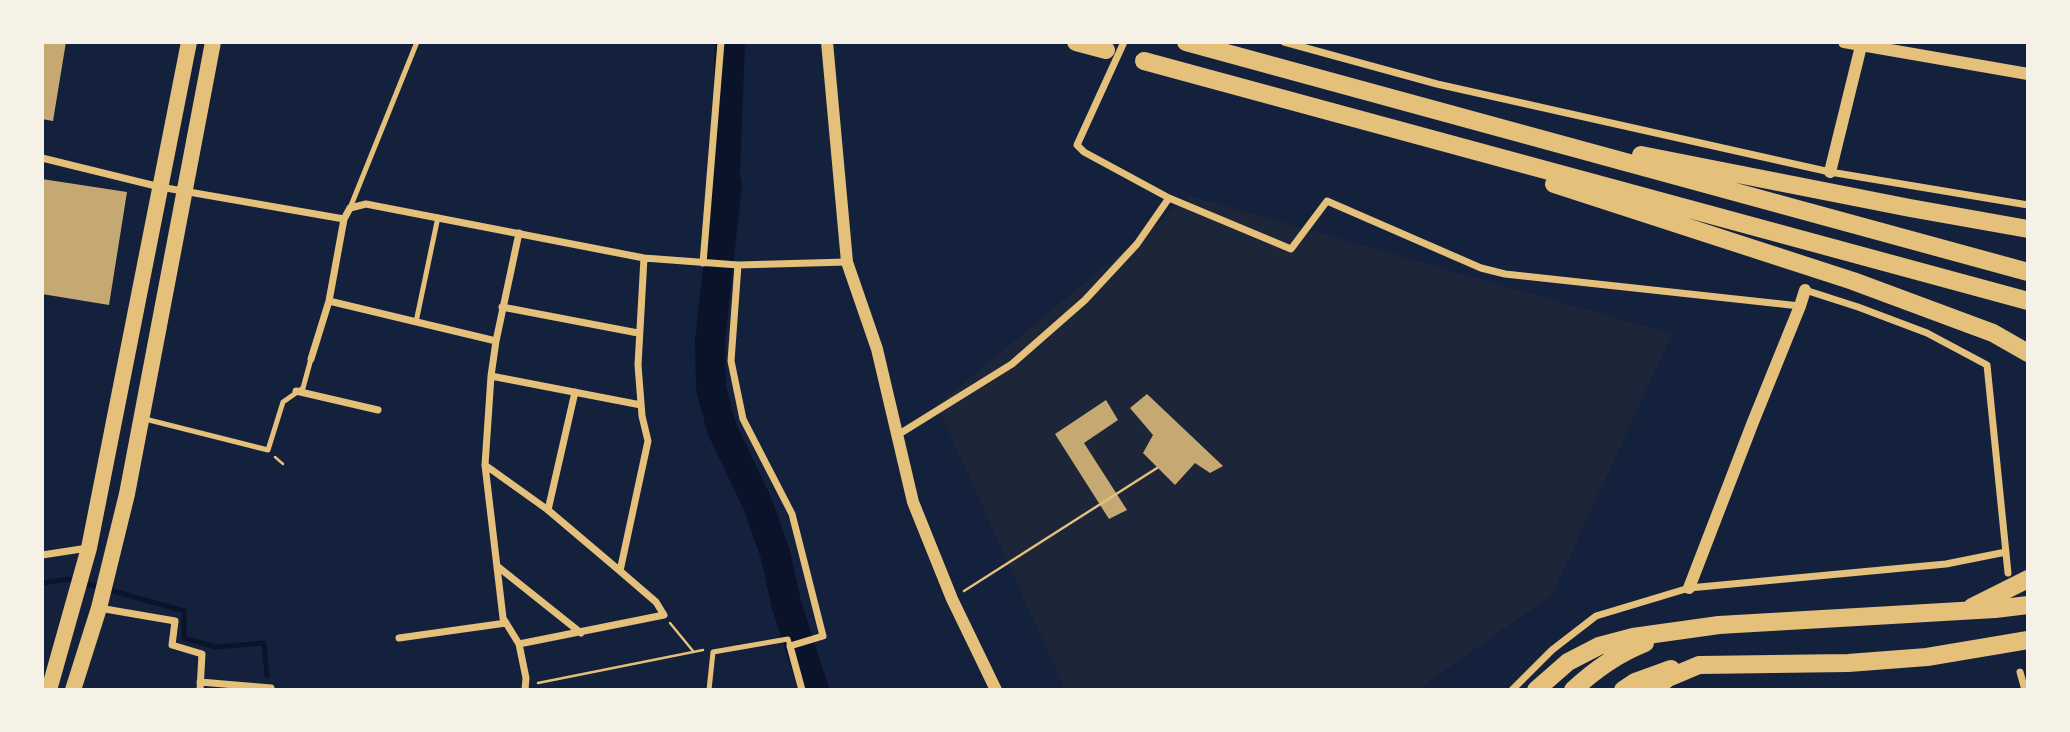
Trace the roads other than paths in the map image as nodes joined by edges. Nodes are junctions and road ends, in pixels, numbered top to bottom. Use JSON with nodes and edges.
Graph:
{"nodes":[{"id":1,"x":189,"y":42,"type":"edge"},
{"id":2,"x":213,"y":42,"type":"edge"},
{"id":3,"x":417,"y":42,"type":"edge"},
{"id":4,"x":721,"y":42,"type":"edge"},
{"id":5,"x":827,"y":42,"type":"edge"},
{"id":6,"x":1076,"y":42,"type":"edge"},
{"id":7,"x":1124,"y":42,"type":"edge"},
{"id":8,"x":1186,"y":42,"type":"edge"},
{"id":9,"x":1284,"y":42,"type":"edge"},
{"id":10,"x":1844,"y":42,"type":"edge"},
{"id":11,"x":1862,"y":43,"type":"edge"},
{"id":12,"x":1106,"y":50,"type":"dead end"},
{"id":13,"x":1144,"y":61,"type":"dead end"},
{"id":14,"x":2028,"y":74,"type":"edge"},
{"id":15,"x":1483,"y":124,"type":"junction"},
{"id":16,"x":1424,"y":137,"type":"junction"},
{"id":17,"x":42,"y":158,"type":"edge"},
{"id":18,"x":1830,"y":172,"type":"junction"},
{"id":19,"x":160,"y":187,"type":"junction"},
{"id":20,"x":185,"y":191,"type":"junction"},
{"id":21,"x":1169,"y":198,"type":"junction"},
{"id":22,"x":2028,"y":205,"type":"edge"},
{"id":23,"x":350,"y":208,"type":"junction"},
{"id":24,"x":438,"y":217,"type":"junction"},
{"id":25,"x":344,"y":219,"type":"junction"},
{"id":26,"x":2028,"y":229,"type":"edge"},
{"id":27,"x":519,"y":233,"type":"junction"},
{"id":28,"x":644,"y":258,"type":"junction"},
{"id":29,"x":703,"y":262,"type":"junction"},
{"id":30,"x":847,"y":262,"type":"junction"},
{"id":31,"x":738,"y":265,"type":"junction"},
{"id":32,"x":2028,"y":272,"type":"edge"},
{"id":33,"x":1805,"y":290,"type":"joint"},
{"id":34,"x":329,"y":301,"type":"junction"},
{"id":35,"x":2028,"y":301,"type":"edge"},
{"id":36,"x":1800,"y":306,"type":"junction"},
{"id":37,"x":502,"y":307,"type":"junction"},
{"id":38,"x":416,"y":321,"type":"junction"},
{"id":39,"x":638,"y":333,"type":"junction"},
{"id":40,"x":496,"y":341,"type":"junction"},
{"id":41,"x":2028,"y":353,"type":"edge"},
{"id":42,"x":311,"y":359,"type":"joint"},
{"id":43,"x":491,"y":376,"type":"junction"},
{"id":44,"x":296,"y":391,"type":"junction"},
{"id":45,"x":575,"y":392,"type":"junction"},
{"id":46,"x":641,"y":405,"type":"junction"},
{"id":47,"x":378,"y":410,"type":"dead end"},
{"id":48,"x":142,"y":419,"type":"junction"},
{"id":49,"x":897,"y":436,"type":"junction"},
{"id":50,"x":485,"y":465,"type":"junction"},
{"id":51,"x":548,"y":509,"type":"junction"},
{"id":52,"x":89,"y":548,"type":"junction"},
{"id":53,"x":2006,"y":552,"type":"junction"},
{"id":54,"x":42,"y":555,"type":"edge"},
{"id":55,"x":497,"y":566,"type":"junction"},
{"id":56,"x":621,"y":571,"type":"junction"},
{"id":57,"x":2008,"y":573,"type":"dead end"},
{"id":58,"x":2028,"y":579,"type":"edge"},
{"id":59,"x":1689,"y":588,"type":"junction"},
{"id":60,"x":2028,"y":605,"type":"edge"},
{"id":61,"x":99,"y":608,"type":"junction"},
{"id":62,"x":1962,"y":611,"type":"junction"},
{"id":63,"x":506,"y":623,"type":"junction"},
{"id":64,"x":1678,"y":630,"type":"junction"},
{"id":65,"x":581,"y":633,"type":"junction"},
{"id":66,"x":399,"y":638,"type":"dead end"},
{"id":67,"x":2028,"y":640,"type":"edge"},
{"id":68,"x":519,"y":645,"type":"junction"},
{"id":69,"x":789,"y":646,"type":"junction"},
{"id":70,"x":1699,"y":665,"type":"junction"},
{"id":71,"x":2020,"y":672,"type":"dead end"},
{"id":72,"x":200,"y":686,"type":"edge"},
{"id":73,"x":525,"y":687,"type":"edge"},
{"id":74,"x":49,"y":690,"type":"edge"},
{"id":75,"x":73,"y":690,"type":"edge"},
{"id":76,"x":271,"y":690,"type":"edge"},
{"id":77,"x":709,"y":690,"type":"edge"},
{"id":78,"x":802,"y":690,"type":"edge"},
{"id":79,"x":996,"y":690,"type":"edge"},
{"id":80,"x":1512,"y":690,"type":"edge"},
{"id":81,"x":1536,"y":690,"type":"edge"},
{"id":82,"x":1573,"y":690,"type":"edge"},
{"id":83,"x":1623,"y":690,"type":"edge"},
{"id":84,"x":1652,"y":690,"type":"edge"},
{"id":85,"x":2025,"y":690,"type":"edge"}],
"edges":[{"from":1,"to":19,"type":"highway"},
{"from":2,"to":20,"type":"highway"},
{"from":3,"to":23,"type":"lane"},
{"from":4,"to":29,"type":"street"},
{"from":5,"to":30,"type":"street"},
{"from":6,"to":12,"type":"highway"},
{"from":7,"to":21,"type":"street"},
{"from":8,"to":15,"type":"highway"},
{"from":9,"to":18,"type":"street"},
{"from":10,"to":11,"type":"street"},
{"from":11,"to":14,"type":"street"},
{"from":11,"to":18,"type":"street"},
{"from":13,"to":16,"type":"highway"},
{"from":15,"to":26,"type":"highway"},
{"from":15,"to":32,"type":"highway"},
{"from":16,"to":35,"type":"highway"},
{"from":16,"to":41,"type":"highway"},
{"from":17,"to":19,"type":"street"},
{"from":18,"to":22,"type":"street"},
{"from":19,"to":20,"type":"street"},
{"from":19,"to":52,"type":"highway"},
{"from":20,"to":25,"type":"street"},
{"from":20,"to":48,"type":"highway"},
{"from":21,"to":36,"type":"street"},
{"from":21,"to":49,"type":"street"},
{"from":23,"to":24,"type":"street"},
{"from":23,"to":25,"type":"street"},
{"from":24,"to":27,"type":"street"},
{"from":24,"to":38,"type":"lane"},
{"from":25,"to":34,"type":"street"},
{"from":27,"to":28,"type":"street"},
{"from":27,"to":37,"type":"street"},
{"from":28,"to":29,"type":"street"},
{"from":28,"to":39,"type":"street"},
{"from":29,"to":31,"type":"street"},
{"from":30,"to":31,"type":"street"},
{"from":30,"to":49,"type":"street"},
{"from":31,"to":69,"type":"street"},
{"from":33,"to":36,"type":"street"},
{"from":33,"to":53,"type":"street"},
{"from":34,"to":38,"type":"street"},
{"from":34,"to":42,"type":"street"},
{"from":36,"to":59,"type":"street"},
{"from":37,"to":39,"type":"street"},
{"from":37,"to":40,"type":"street"},
{"from":38,"to":40,"type":"street"},
{"from":39,"to":46,"type":"street"},
{"from":40,"to":43,"type":"street"},
{"from":42,"to":44,"type":"lane"},
{"from":43,"to":45,"type":"street"},
{"from":43,"to":50,"type":"street"},
{"from":44,"to":47,"type":"street"},
{"from":44,"to":48,"type":"lane"},
{"from":45,"to":46,"type":"street"},
{"from":45,"to":51,"type":"street"},
{"from":46,"to":56,"type":"street"},
{"from":48,"to":61,"type":"highway"},
{"from":49,"to":79,"type":"street"},
{"from":50,"to":51,"type":"street"},
{"from":50,"to":55,"type":"street"},
{"from":51,"to":56,"type":"street"},
{"from":52,"to":54,"type":"street"},
{"from":52,"to":74,"type":"highway"},
{"from":53,"to":57,"type":"street"},
{"from":53,"to":59,"type":"street"},
{"from":55,"to":63,"type":"street"},
{"from":55,"to":65,"type":"street"},
{"from":56,"to":65,"type":"street"},
{"from":58,"to":62,"type":"highway"},
{"from":59,"to":80,"type":"street"},
{"from":60,"to":62,"type":"highway"},
{"from":61,"to":72,"type":"street"},
{"from":61,"to":75,"type":"highway"},
{"from":62,"to":64,"type":"highway"},
{"from":63,"to":66,"type":"street"},
{"from":63,"to":68,"type":"street"},
{"from":64,"to":81,"type":"highway"},
{"from":64,"to":82,"type":"highway"},
{"from":65,"to":68,"type":"street"},
{"from":67,"to":70,"type":"highway"},
{"from":68,"to":73,"type":"street"},
{"from":69,"to":77,"type":"lane"},
{"from":69,"to":78,"type":"street"},
{"from":70,"to":83,"type":"highway"},
{"from":70,"to":84,"type":"highway"},
{"from":71,"to":85,"type":"street"},
{"from":72,"to":76,"type":"street"}]}
